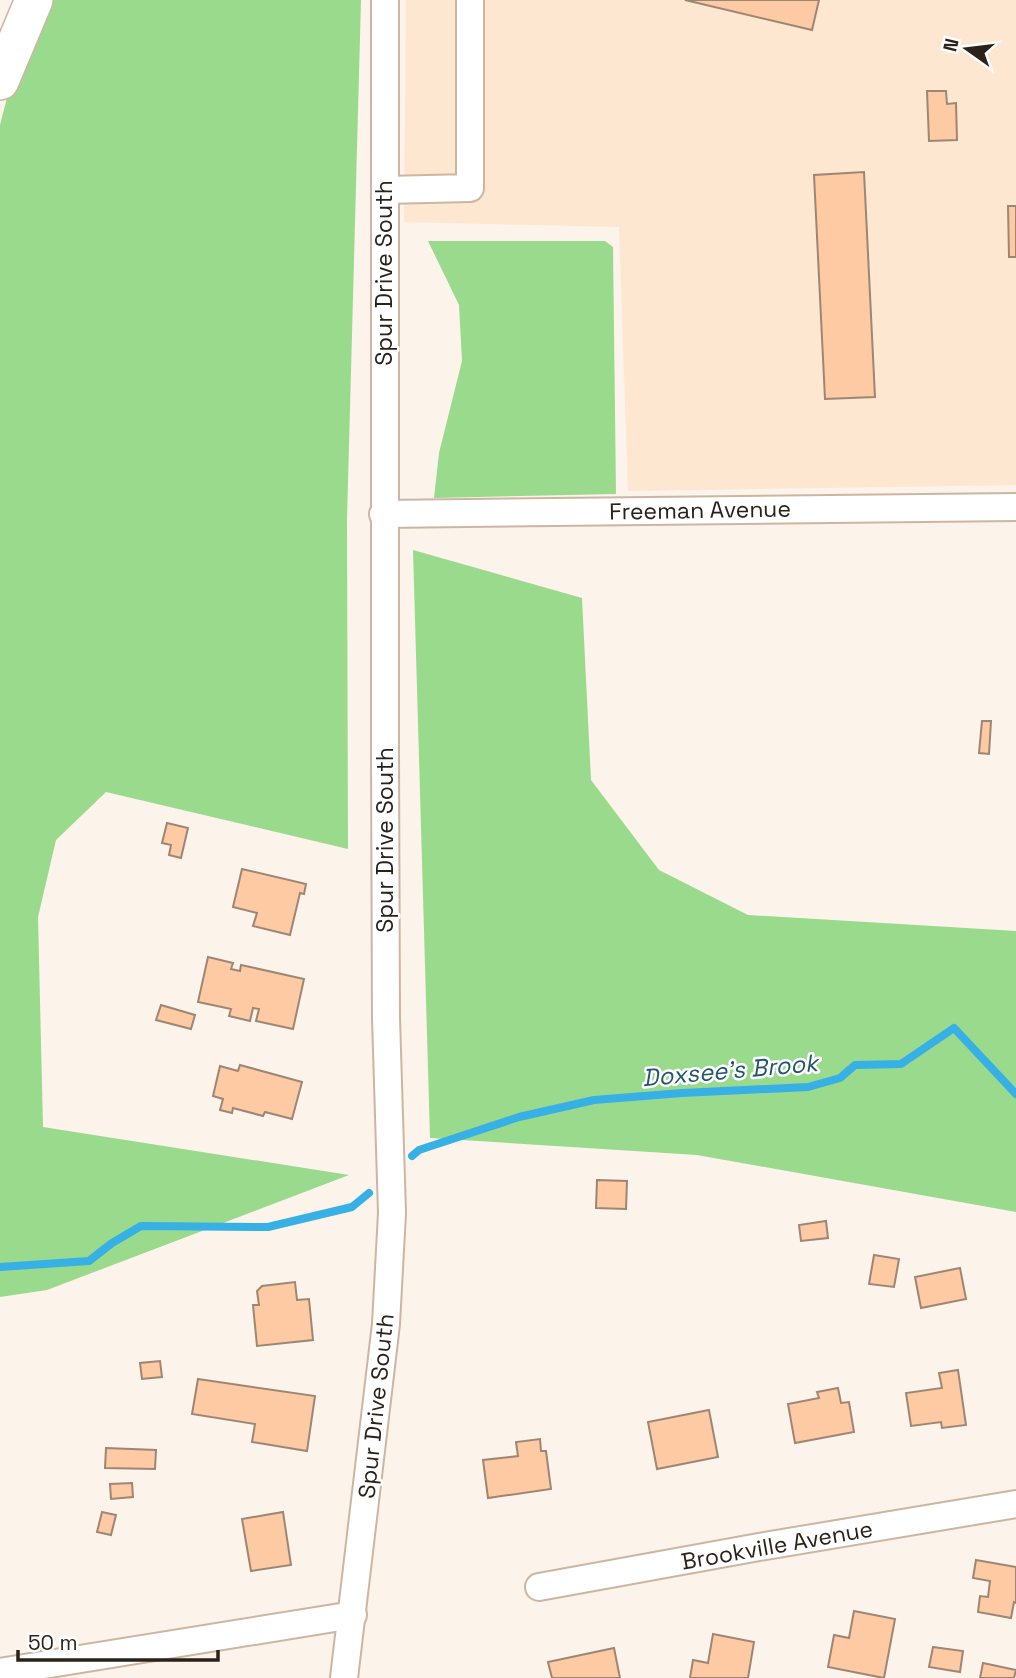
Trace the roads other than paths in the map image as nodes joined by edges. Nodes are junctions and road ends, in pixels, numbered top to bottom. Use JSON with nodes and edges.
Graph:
{"nodes":[{"id":1,"x":34,"y":0,"type":"edge"},
{"id":2,"x":385,"y":0,"type":"edge"},
{"id":3,"x":470,"y":0,"type":"edge"},
{"id":4,"x":0,"y":81,"type":"edge"},
{"id":5,"x":385,"y":190,"type":"junction"},
{"id":6,"x":1016,"y":507,"type":"edge"},
{"id":7,"x":383,"y":514,"type":"junction"},
{"id":8,"x":1016,"y":1504,"type":"edge"},
{"id":9,"x":539,"y":1587,"type":"dead end"},
{"id":10,"x":353,"y":1615,"type":"junction"},
{"id":11,"x":0,"y":1672,"type":"edge"},
{"id":12,"x":344,"y":1678,"type":"edge"}],
"edges":[{"from":1,"to":4,"type":"highway"},
{"from":2,"to":5,"type":"street","name":"Spur Drive South"},
{"from":3,"to":5,"type":"street"},
{"from":5,"to":7,"type":"street","name":"Spur Drive South"},
{"from":6,"to":7,"type":"street","name":"Freeman Avenue"},
{"from":7,"to":10,"type":"street","name":"Spur Drive South"},
{"from":8,"to":9,"type":"street","name":"Brookville Avenue"},
{"from":10,"to":11,"type":"street"},
{"from":10,"to":12,"type":"street","name":"Spur Drive South"}]}
